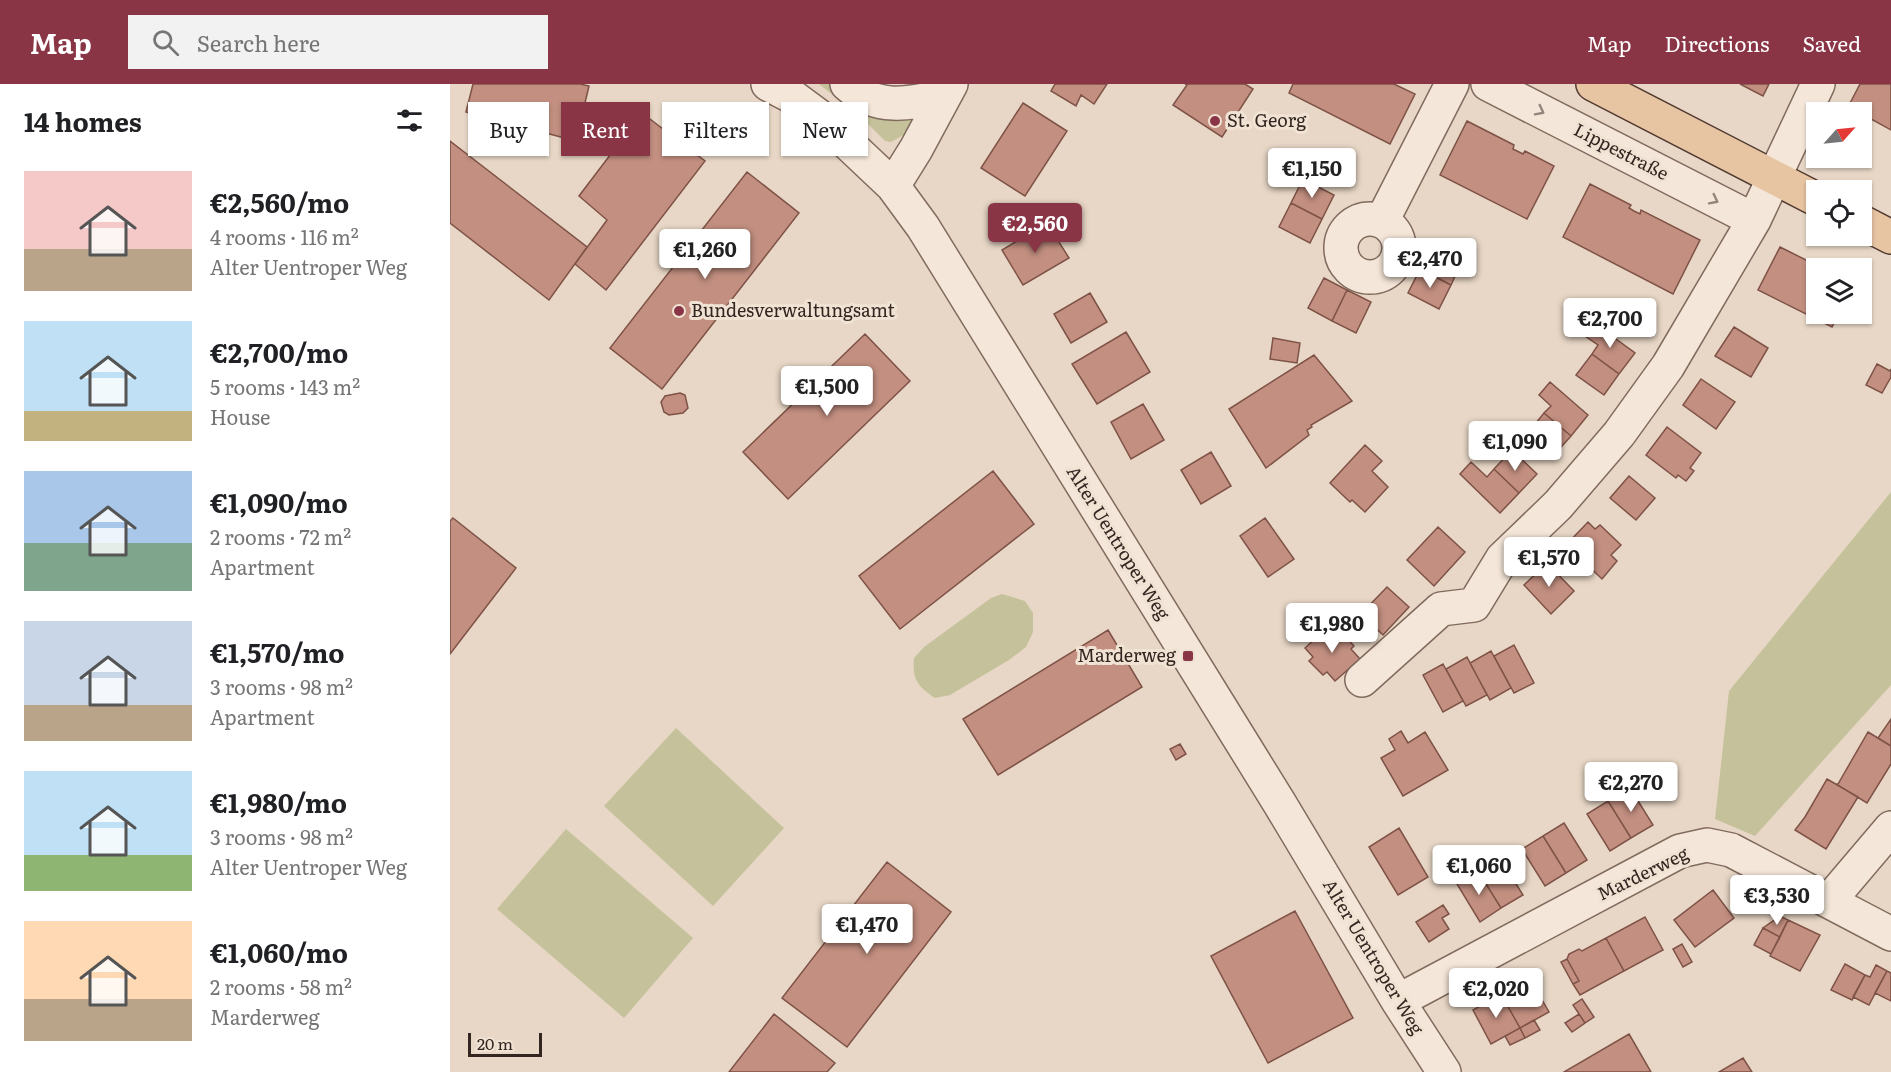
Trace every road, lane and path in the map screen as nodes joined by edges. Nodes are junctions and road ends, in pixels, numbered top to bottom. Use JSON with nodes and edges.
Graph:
{"nodes":[{"id":1,"x":768,"y":84,"type":"edge"},
{"id":2,"x":847,"y":84,"type":"edge"},
{"id":3,"x":1452,"y":84,"type":"edge"},
{"id":4,"x":1488,"y":84,"type":"edge"},
{"id":5,"x":1593,"y":84,"type":"edge"},
{"id":6,"x":1818,"y":84,"type":"edge"},
{"id":7,"x":947,"y":90,"type":"edge"},
{"id":8,"x":1774,"y":177,"type":"junction"},
{"id":9,"x":893,"y":186,"type":"junction"},
{"id":10,"x":1806,"y":194,"type":"edge"},
{"id":11,"x":1754,"y":220,"type":"junction"},
{"id":12,"x":1382,"y":221,"type":"dead end"},
{"id":13,"x":1872,"y":227,"type":"edge"},
{"id":14,"x":1891,"y":237,"type":"edge"},
{"id":15,"x":1362,"y":680,"type":"dead end"},
{"id":16,"x":1890,"y":832,"type":"edge"},
{"id":17,"x":1829,"y":901,"type":"junction"},
{"id":18,"x":1891,"y":934,"type":"edge"},
{"id":19,"x":1398,"y":1001,"type":"junction"},
{"id":20,"x":1444,"y":1072,"type":"edge"}],
"edges":[{"from":1,"to":9,"type":"street","name":"Alter Uentroper Weg"},
{"from":2,"to":7,"type":"street"},
{"from":3,"to":12,"type":"street"},
{"from":4,"to":11,"type":"street","name":"Lippestraße","one_way":true},
{"from":5,"to":8,"type":"main road"},
{"from":6,"to":8,"type":"street"},
{"from":7,"to":9,"type":"street"},
{"from":8,"to":10,"type":"main road"},
{"from":8,"to":11,"type":"street"},
{"from":9,"to":19,"type":"street","name":"Alter Uentroper Weg"},
{"from":11,"to":15,"type":"street"},
{"from":13,"to":14,"type":"main road"},
{"from":16,"to":17,"type":"street"},
{"from":17,"to":18,"type":"street","name":"Marderweg"},
{"from":17,"to":19,"type":"street","name":"Marderweg"},
{"from":19,"to":20,"type":"street","name":"Alter Uentroper Weg"}]}
